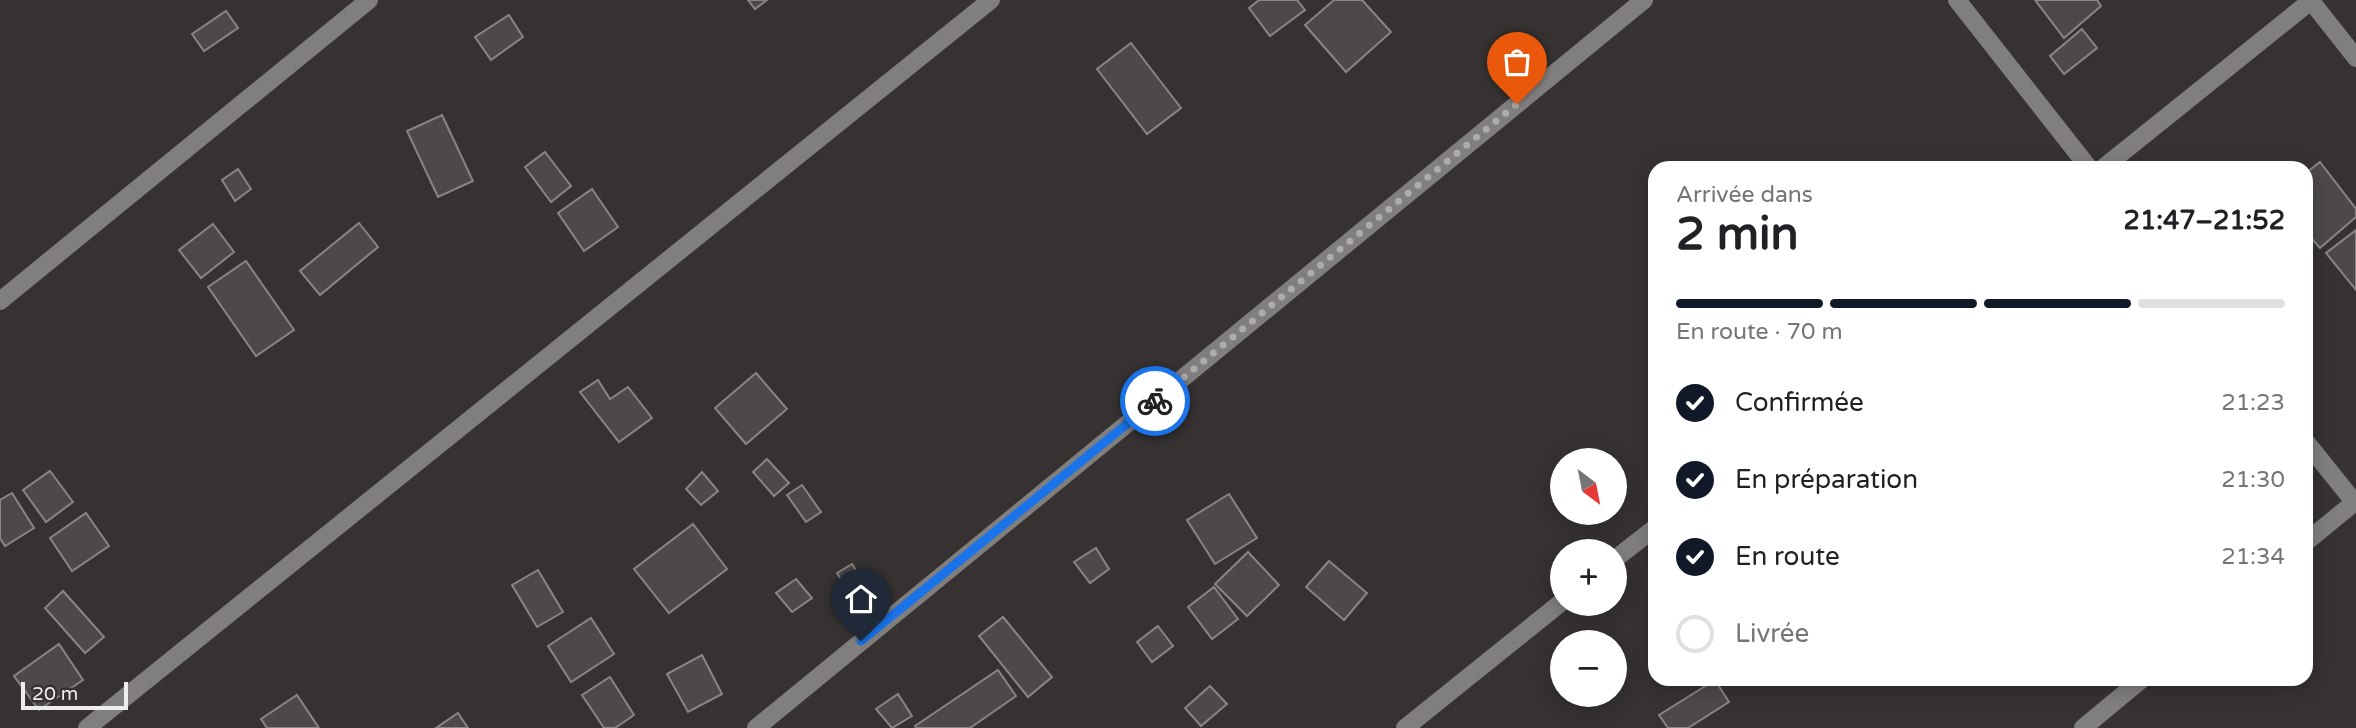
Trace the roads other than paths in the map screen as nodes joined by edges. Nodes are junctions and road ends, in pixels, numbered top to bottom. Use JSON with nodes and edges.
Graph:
{"nodes":[{"id":1,"x":369,"y":0,"type":"edge"},
{"id":2,"x":991,"y":0,"type":"edge"},
{"id":3,"x":1644,"y":0,"type":"edge"},
{"id":4,"x":1957,"y":0,"type":"edge"},
{"id":5,"x":2312,"y":0,"type":"edge"},
{"id":6,"x":2356,"y":58,"type":"edge"},
{"id":7,"x":2084,"y":161,"type":"edge"},
{"id":8,"x":2112,"y":161,"type":"edge"},
{"id":9,"x":0,"y":301,"type":"edge"},
{"id":10,"x":2313,"y":450,"type":"edge"},
{"id":11,"x":2356,"y":502,"type":"edge"},
{"id":12,"x":1648,"y":533,"type":"edge"},
{"id":13,"x":2313,"y":536,"type":"edge"},
{"id":14,"x":1627,"y":550,"type":"edge"},
{"id":15,"x":1550,"y":611,"type":"edge"},
{"id":16,"x":2134,"y":686,"type":"edge"},
{"id":17,"x":87,"y":728,"type":"edge"},
{"id":18,"x":756,"y":728,"type":"edge"},
{"id":19,"x":1405,"y":728,"type":"edge"},
{"id":20,"x":2083,"y":728,"type":"edge"}],
"edges":[{"from":1,"to":9,"type":"street"},
{"from":2,"to":17,"type":"street"},
{"from":3,"to":18,"type":"street"},
{"from":4,"to":7,"type":"street"},
{"from":5,"to":6,"type":"street"},
{"from":5,"to":8,"type":"street"},
{"from":10,"to":11,"type":"street"},
{"from":11,"to":13,"type":"street"},
{"from":12,"to":14,"type":"street"},
{"from":15,"to":19,"type":"street"},
{"from":16,"to":20,"type":"street"}]}
